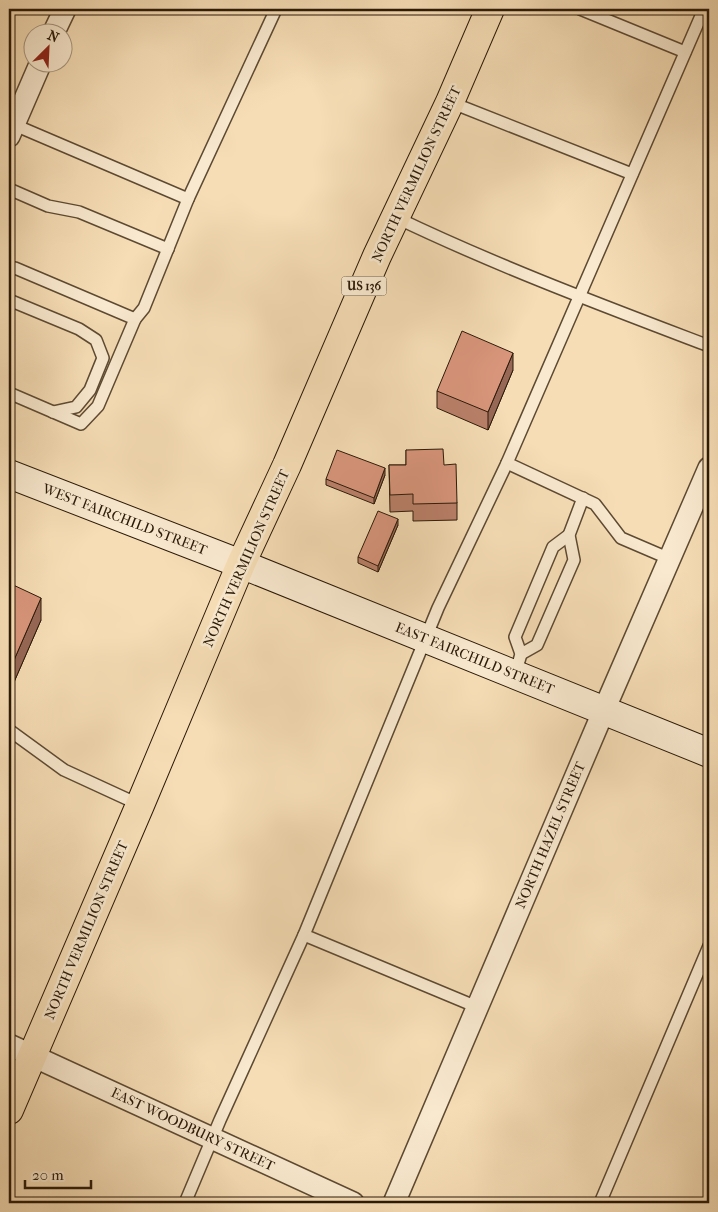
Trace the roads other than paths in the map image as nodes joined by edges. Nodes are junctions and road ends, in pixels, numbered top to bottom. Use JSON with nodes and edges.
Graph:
{"nodes":[{"id":1,"x":64,"y":9,"type":"edge"},
{"id":2,"x":276,"y":9,"type":"edge"},
{"id":3,"x":490,"y":9,"type":"edge"},
{"id":4,"x":580,"y":9,"type":"edge"},
{"id":5,"x":704,"y":9,"type":"edge"},
{"id":6,"x":58,"y":22,"type":"edge"},
{"id":7,"x":685,"y":52,"type":"junction"},
{"id":8,"x":36,"y":72,"type":"edge"},
{"id":9,"x":450,"y":102,"type":"junction"},
{"id":10,"x":10,"y":128,"type":"edge"},
{"id":11,"x":632,"y":174,"type":"junction"},
{"id":12,"x":9,"y":190,"type":"edge"},
{"id":13,"x":188,"y":199,"type":"junction"},
{"id":14,"x":395,"y":218,"type":"junction"},
{"id":15,"x":168,"y":249,"type":"junction"},
{"id":16,"x":9,"y":270,"type":"edge"},
{"id":17,"x":580,"y":297,"type":"junction"},
{"id":18,"x":9,"y":300,"type":"edge"},
{"id":19,"x":135,"y":319,"type":"junction"},
{"id":20,"x":709,"y":346,"type":"edge"},
{"id":21,"x":9,"y":393,"type":"edge"},
{"id":22,"x":53,"y":412,"type":"junction"},
{"id":23,"x":507,"y":463,"type":"junction"},
{"id":24,"x":709,"y":468,"type":"edge"},
{"id":25,"x":9,"y":474,"type":"edge"},
{"id":26,"x":583,"y":498,"type":"junction"},
{"id":27,"x":569,"y":535,"type":"junction"},
{"id":28,"x":670,"y":559,"type":"junction"},
{"id":29,"x":241,"y":564,"type":"junction"},
{"id":30,"x":425,"y":638,"type":"junction"},
{"id":31,"x":517,"y":664,"type":"junction"},
{"id":32,"x":604,"y":710,"type":"junction"},
{"id":33,"x":9,"y":730,"type":"edge"},
{"id":34,"x":709,"y":753,"type":"edge"},
{"id":35,"x":140,"y":805,"type":"junction"},
{"id":36,"x":304,"y":935,"type":"junction"},
{"id":37,"x":709,"y":946,"type":"edge"},
{"id":38,"x":477,"y":1006,"type":"junction"},
{"id":39,"x":20,"y":1050,"type":"edge"},
{"id":40,"x":9,"y":1110,"type":"edge"},
{"id":41,"x":213,"y":1138,"type":"junction"},
{"id":42,"x":185,"y":1203,"type":"edge"},
{"id":43,"x":353,"y":1203,"type":"edge"},
{"id":44,"x":394,"y":1203,"type":"edge"},
{"id":45,"x":600,"y":1203,"type":"edge"}],
"edges":[{"from":1,"to":6,"type":"street"},
{"from":2,"to":13,"type":"lane"},
{"from":3,"to":9,"type":"main road","name":"NORTH VERMILION STREET","number":"US 136"},
{"from":4,"to":7,"type":"lane"},
{"from":5,"to":7,"type":"lane"},
{"from":7,"to":11,"type":"lane"},
{"from":8,"to":10,"type":"street"},
{"from":9,"to":11,"type":"lane"},
{"from":9,"to":14,"type":"main road","name":"NORTH VERMILION STREET","number":"US 136"},
{"from":10,"to":13,"type":"lane"},
{"from":11,"to":17,"type":"lane"},
{"from":12,"to":15,"type":"lane"},
{"from":13,"to":15,"type":"lane"},
{"from":14,"to":17,"type":"lane"},
{"from":14,"to":29,"type":"main road","name":"NORTH VERMILION STREET","number":"US 136"},
{"from":15,"to":19,"type":"lane"},
{"from":16,"to":19,"type":"lane"},
{"from":17,"to":20,"type":"lane"},
{"from":17,"to":23,"type":"lane"},
{"from":18,"to":22,"type":"lane"},
{"from":19,"to":22,"type":"lane"},
{"from":21,"to":22,"type":"lane"},
{"from":23,"to":26,"type":"lane"},
{"from":23,"to":30,"type":"lane"},
{"from":24,"to":28,"type":"street","name":"NORTH HAZEL STREET"},
{"from":25,"to":29,"type":"street","name":"WEST FAIRCHILD STREET"},
{"from":26,"to":27,"type":"lane"},
{"from":26,"to":28,"type":"lane"},
{"from":27,"to":31,"type":"lane"},
{"from":27,"to":31,"type":"lane"},
{"from":28,"to":32,"type":"street","name":"NORTH HAZEL STREET"},
{"from":29,"to":30,"type":"street","name":"EAST FAIRCHILD STREET"},
{"from":29,"to":35,"type":"main road","name":"NORTH VERMILION STREET"},
{"from":30,"to":31,"type":"street","name":"EAST FAIRCHILD STREET"},
{"from":30,"to":36,"type":"lane"},
{"from":31,"to":32,"type":"street","name":"EAST FAIRCHILD STREET"},
{"from":32,"to":34,"type":"street","name":"EAST FAIRCHILD STREET"},
{"from":32,"to":38,"type":"street","name":"NORTH HAZEL STREET"},
{"from":33,"to":35,"type":"lane"},
{"from":35,"to":39,"type":"main road","name":"NORTH VERMILION STREET"},
{"from":36,"to":38,"type":"lane"},
{"from":36,"to":41,"type":"lane"},
{"from":37,"to":45,"type":"lane"},
{"from":38,"to":44,"type":"street","name":"NORTH HAZEL STREET"},
{"from":39,"to":40,"type":"main road","name":"NORTH VERMILION STREET"},
{"from":39,"to":41,"type":"street","name":"EAST WOODBURY STREET"},
{"from":41,"to":42,"type":"lane"},
{"from":41,"to":43,"type":"street","name":"EAST WOODBURY STREET"}]}
